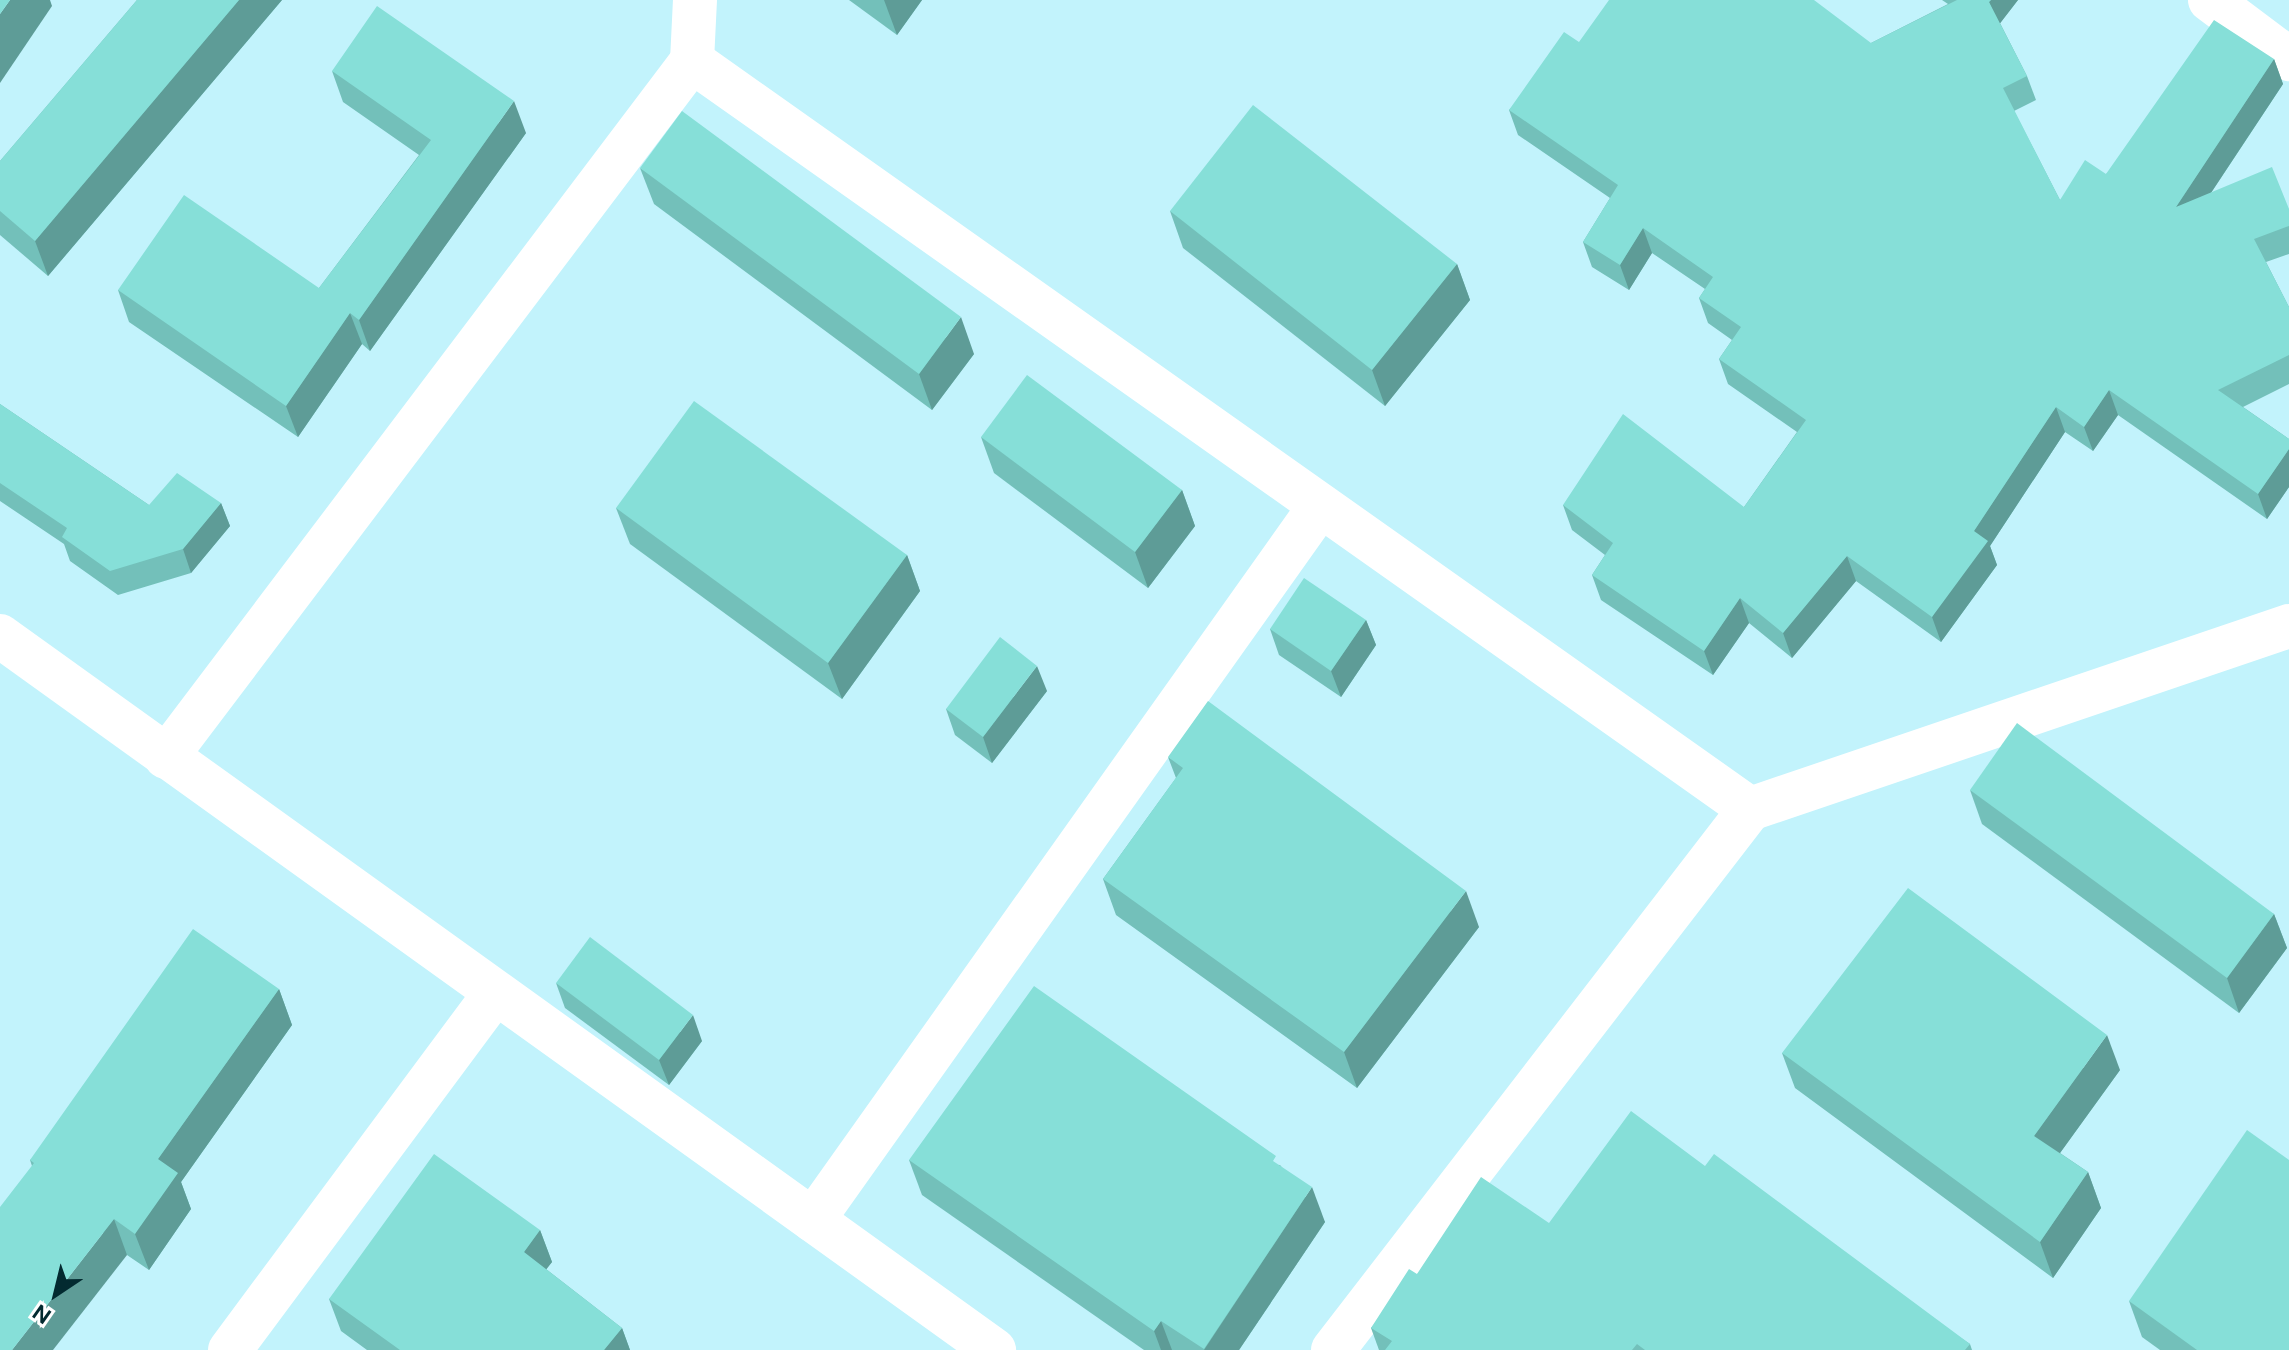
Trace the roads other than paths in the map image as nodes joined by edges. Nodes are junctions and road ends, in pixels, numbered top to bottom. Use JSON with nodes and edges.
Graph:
{"nodes":[{"id":1,"x":695,"y":0,"type":"edge"},
{"id":2,"x":2210,"y":0,"type":"edge"},
{"id":3,"x":2289,"y":59,"type":"edge"},
{"id":4,"x":692,"y":61,"type":"junction"},
{"id":5,"x":1320,"y":506,"type":"junction"},
{"id":6,"x":2289,"y":626,"type":"edge"},
{"id":7,"x":0,"y":636,"type":"edge"},
{"id":8,"x":166,"y":757,"type":"junction"},
{"id":9,"x":1750,"y":809,"type":"junction"},
{"id":10,"x":495,"y":993,"type":"junction"},
{"id":11,"x":813,"y":1220,"type":"junction"},
{"id":12,"x":230,"y":1350,"type":"edge"},
{"id":13,"x":994,"y":1350,"type":"edge"},
{"id":14,"x":1333,"y":1350,"type":"edge"}],
"edges":[{"from":1,"to":4,"type":"lane"},
{"from":2,"to":3,"type":"lane"},
{"from":4,"to":5,"type":"lane"},
{"from":4,"to":8,"type":"lane"},
{"from":5,"to":9,"type":"lane"},
{"from":5,"to":11,"type":"lane"},
{"from":6,"to":9,"type":"lane"},
{"from":7,"to":8,"type":"lane"},
{"from":8,"to":10,"type":"lane"},
{"from":9,"to":14,"type":"lane"},
{"from":10,"to":11,"type":"lane"},
{"from":10,"to":12,"type":"lane"},
{"from":11,"to":13,"type":"lane"}]}
